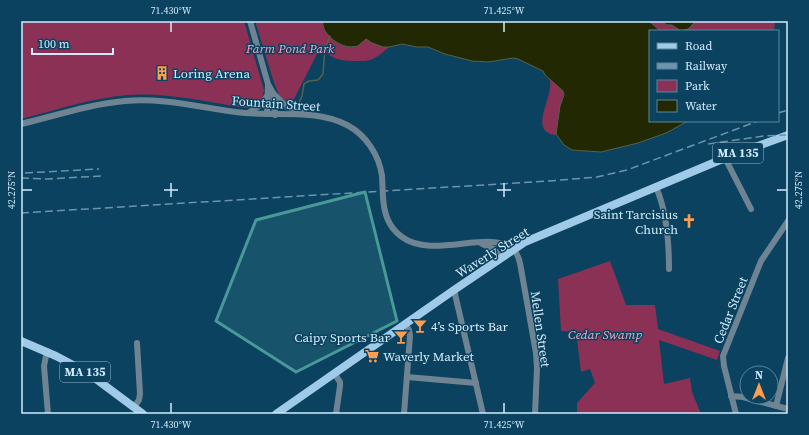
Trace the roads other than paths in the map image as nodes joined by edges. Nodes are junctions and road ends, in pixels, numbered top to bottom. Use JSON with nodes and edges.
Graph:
{"nodes":[{"id":1,"x":250,"y":21,"type":"edge"},
{"id":2,"x":270,"y":93,"type":"junction"},
{"id":3,"x":248,"y":113,"type":"junction"},
{"id":4,"x":267,"y":114,"type":"junction"},
{"id":5,"x":275,"y":115,"type":"junction"},
{"id":6,"x":315,"y":116,"type":"junction"},
{"id":7,"x":21,"y":124,"type":"edge"},
{"id":8,"x":787,"y":137,"type":"edge"},
{"id":9,"x":725,"y":158,"type":"junction"},
{"id":10,"x":656,"y":187,"type":"junction"},
{"id":11,"x":751,"y":209,"type":"dead end"},
{"id":12,"x":788,"y":221,"type":"edge"},
{"id":13,"x":478,"y":243,"type":"junction"},
{"id":14,"x":514,"y":250,"type":"junction"},
{"id":15,"x":501,"y":258,"type":"junction"},
{"id":16,"x":669,"y":269,"type":"dead end"},
{"id":17,"x":454,"y":290,"type":"junction"},
{"id":18,"x":405,"y":324,"type":"junction"},
{"id":19,"x":21,"y":341,"type":"edge"},
{"id":20,"x":136,"y":343,"type":"dead end"},
{"id":21,"x":47,"y":352,"type":"junction"},
{"id":22,"x":788,"y":358,"type":"edge"},
{"id":23,"x":334,"y":373,"type":"junction"},
{"id":24,"x":407,"y":377,"type":"junction"},
{"id":25,"x":476,"y":383,"type":"junction"},
{"id":26,"x":731,"y":396,"type":"junction"},
{"id":27,"x":776,"y":406,"type":"junction"},
{"id":28,"x":134,"y":407,"type":"junction"},
{"id":29,"x":788,"y":409,"type":"edge"},
{"id":30,"x":48,"y":414,"type":"edge"},
{"id":31,"x":143,"y":414,"type":"edge"},
{"id":32,"x":276,"y":414,"type":"edge"},
{"id":33,"x":336,"y":414,"type":"edge"},
{"id":34,"x":404,"y":414,"type":"edge"},
{"id":35,"x":483,"y":414,"type":"edge"},
{"id":36,"x":535,"y":414,"type":"edge"},
{"id":37,"x":736,"y":414,"type":"edge"}],
"edges":[{"from":1,"to":2,"type":"street"},
{"from":2,"to":3,"type":"street"},
{"from":2,"to":4,"type":"street"},
{"from":2,"to":5,"type":"street"},
{"from":2,"to":6,"type":"street"},
{"from":3,"to":4,"type":"street","name":"Fountain Street"},
{"from":3,"to":7,"type":"street","name":"Fountain Street"},
{"from":4,"to":5,"type":"street","name":"Fountain Street"},
{"from":5,"to":6,"type":"street","name":"Fountain Street"},
{"from":6,"to":13,"type":"street","name":"Fountain Street","bridge":true},
{"from":8,"to":9,"type":"main road","name":"Waverly Street","number":"MA 135"},
{"from":9,"to":10,"type":"main road","name":"Waverly Street","number":"MA 135"},
{"from":9,"to":11,"type":"street"},
{"from":10,"to":14,"type":"main road","name":"Waverly Street","number":"MA 135"},
{"from":10,"to":16,"type":"street"},
{"from":12,"to":26,"type":"street","name":"Cedar Street"},
{"from":13,"to":14,"type":"street","name":"Fountain Street"},
{"from":13,"to":15,"type":"street"},
{"from":14,"to":15,"type":"main road","name":"Waverly Street","number":"MA 135"},
{"from":14,"to":36,"type":"street","name":"Mellen Street"},
{"from":15,"to":17,"type":"main road","name":"Waverly Street","number":"MA 135"},
{"from":17,"to":18,"type":"main road","name":"Waverly Street","number":"MA 135"},
{"from":17,"to":25,"type":"street"},
{"from":18,"to":23,"type":"main road","name":"Waverly Street","number":"MA 135"},
{"from":18,"to":24,"type":"street"},
{"from":19,"to":21,"type":"main road","number":"MA 135"},
{"from":20,"to":28,"type":"street"},
{"from":21,"to":28,"type":"main road","number":"MA 135"},
{"from":21,"to":30,"type":"street"},
{"from":22,"to":27,"type":"street"},
{"from":23,"to":32,"type":"main road","name":"Waverly Street","number":"MA 135"},
{"from":23,"to":33,"type":"street"},
{"from":24,"to":25,"type":"street"},
{"from":24,"to":34,"type":"street"},
{"from":25,"to":35,"type":"street"},
{"from":26,"to":27,"type":"street"},
{"from":26,"to":37,"type":"street","name":"Cedar Street"},
{"from":27,"to":29,"type":"street"},
{"from":28,"to":31,"type":"main road","number":"MA 135"}]}
